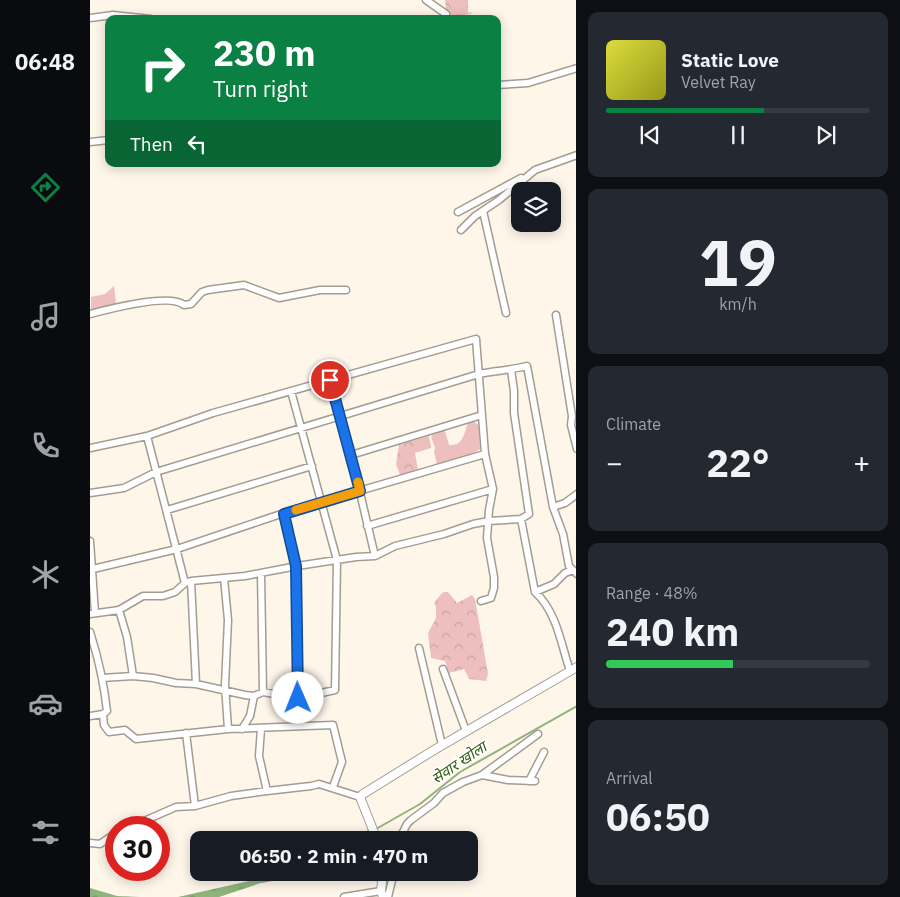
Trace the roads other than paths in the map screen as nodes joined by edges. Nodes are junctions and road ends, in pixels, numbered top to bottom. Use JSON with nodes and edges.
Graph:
{"nodes":[{"id":1,"x":426,"y":0,"type":"edge"},
{"id":2,"x":446,"y":14,"type":"dead end"},
{"id":3,"x":105,"y":16,"type":"edge"},
{"id":4,"x":90,"y":18,"type":"edge"},
{"id":5,"x":576,"y":68,"type":"edge"},
{"id":6,"x":501,"y":85,"type":"edge"},
{"id":7,"x":105,"y":140,"type":"edge"},
{"id":8,"x":90,"y":142,"type":"edge"},
{"id":9,"x":576,"y":154,"type":"edge"},
{"id":10,"x":535,"y":170,"type":"junction"},
{"id":11,"x":483,"y":211,"type":"junction"},
{"id":12,"x":458,"y":212,"type":"dead end"},
{"id":13,"x":460,"y":230,"type":"dead end"},
{"id":14,"x":346,"y":290,"type":"dead end"},
{"id":15,"x":506,"y":313,"type":"dead end"},
{"id":16,"x":90,"y":314,"type":"edge"},
{"id":17,"x":556,"y":315,"type":"dead end"},
{"id":18,"x":511,"y":370,"type":"junction"},
{"id":19,"x":479,"y":374,"type":"junction"},
{"id":20,"x":330,"y":380,"type":"junction"},
{"id":21,"x":291,"y":391,"type":"junction"},
{"id":22,"x":482,"y":415,"type":"junction"},
{"id":23,"x":340,"y":416,"type":"junction"},
{"id":24,"x":302,"y":428,"type":"junction"},
{"id":25,"x":147,"y":436,"type":"junction"},
{"id":26,"x":90,"y":448,"type":"edge"},
{"id":27,"x":576,"y":449,"type":"edge"},
{"id":28,"x":485,"y":454,"type":"junction"},
{"id":29,"x":351,"y":455,"type":"junction"},
{"id":30,"x":312,"y":466,"type":"junction"},
{"id":31,"x":156,"y":472,"type":"junction"},
{"id":32,"x":493,"y":489,"type":"junction"},
{"id":33,"x":360,"y":491,"type":"junction"},
{"id":34,"x":90,"y":493,"type":"edge"},
{"id":35,"x":576,"y":494,"type":"edge"},
{"id":36,"x":323,"y":502,"type":"junction"},
{"id":37,"x":553,"y":507,"type":"junction"},
{"id":38,"x":166,"y":510,"type":"junction"},
{"id":39,"x":284,"y":514,"type":"junction"},
{"id":40,"x":521,"y":519,"type":"junction"},
{"id":41,"x":489,"y":521,"type":"junction"},
{"id":42,"x":367,"y":526,"type":"junction"},
{"id":43,"x":90,"y":541,"type":"edge"},
{"id":44,"x":177,"y":550,"type":"junction"},
{"id":45,"x":375,"y":556,"type":"junction"},
{"id":46,"x":337,"y":560,"type":"junction"},
{"id":47,"x":296,"y":566,"type":"junction"},
{"id":48,"x":93,"y":569,"type":"junction"},
{"id":49,"x":575,"y":572,"type":"edge"},
{"id":50,"x":260,"y":573,"type":"junction"},
{"id":51,"x":224,"y":578,"type":"junction"},
{"id":52,"x":188,"y":582,"type":"junction"},
{"id":53,"x":535,"y":592,"type":"junction"},
{"id":54,"x":481,"y":600,"type":"dead end"},
{"id":55,"x":120,"y":610,"type":"junction"},
{"id":56,"x":93,"y":614,"type":"edge"},
{"id":57,"x":90,"y":632,"type":"edge"},
{"id":58,"x":420,"y":648,"type":"dead end"},
{"id":59,"x":443,"y":669,"type":"dead end"},
{"id":60,"x":573,"y":669,"type":"edge"},
{"id":61,"x":134,"y":676,"type":"junction"},
{"id":62,"x":102,"y":678,"type":"junction"},
{"id":63,"x":196,"y":684,"type":"junction"},
{"id":64,"x":226,"y":691,"type":"junction"},
{"id":65,"x":263,"y":692,"type":"junction"},
{"id":66,"x":254,"y":696,"type":"junction"},
{"id":67,"x":298,"y":698,"type":"junction"},
{"id":68,"x":103,"y":714,"type":"junction"},
{"id":69,"x":90,"y":716,"type":"edge"},
{"id":70,"x":228,"y":729,"type":"junction"},
{"id":71,"x":242,"y":729,"type":"junction"},
{"id":72,"x":261,"y":729,"type":"junction"},
{"id":73,"x":466,"y":731,"type":"junction"},
{"id":74,"x":186,"y":733,"type":"junction"},
{"id":75,"x":538,"y":734,"type":"dead end"},
{"id":76,"x":442,"y":745,"type":"junction"},
{"id":77,"x":544,"y":752,"type":"dead end"},
{"id":78,"x":482,"y":775,"type":"junction"},
{"id":79,"x":333,"y":787,"type":"junction"},
{"id":80,"x":267,"y":791,"type":"junction"},
{"id":81,"x":360,"y":797,"type":"junction"},
{"id":82,"x":195,"y":806,"type":"junction"},
{"id":83,"x":155,"y":816,"type":"edge"},
{"id":84,"x":373,"y":831,"type":"edge"},
{"id":85,"x":404,"y":831,"type":"edge"},
{"id":86,"x":105,"y":841,"type":"edge"},
{"id":87,"x":90,"y":843,"type":"edge"},
{"id":88,"x":383,"y":881,"type":"edge"},
{"id":89,"x":392,"y":881,"type":"edge"},
{"id":90,"x":382,"y":894,"type":"edge"},
{"id":91,"x":344,"y":897,"type":"edge"},
{"id":92,"x":388,"y":897,"type":"edge"}],
"edges":[{"from":1,"to":2,"type":"street"},
{"from":3,"to":4,"type":"street"},
{"from":5,"to":6,"type":"street"},
{"from":7,"to":8,"type":"street"},
{"from":9,"to":10,"type":"street"},
{"from":10,"to":11,"type":"street"},
{"from":10,"to":12,"type":"street"},
{"from":11,"to":13,"type":"street"},
{"from":11,"to":15,"type":"street"},
{"from":14,"to":16,"type":"street"},
{"from":17,"to":27,"type":"street"},
{"from":18,"to":19,"type":"street"},
{"from":18,"to":37,"type":"street"},
{"from":18,"to":40,"type":"street"},
{"from":19,"to":20,"type":"street"},
{"from":19,"to":22,"type":"street"},
{"from":19,"to":23,"type":"street"},
{"from":20,"to":21,"type":"street"},
{"from":20,"to":23,"type":"street"},
{"from":21,"to":24,"type":"street"},
{"from":21,"to":25,"type":"street"},
{"from":22,"to":28,"type":"street"},
{"from":22,"to":29,"type":"street"},
{"from":23,"to":24,"type":"street"},
{"from":23,"to":29,"type":"street"},
{"from":24,"to":30,"type":"street"},
{"from":24,"to":31,"type":"street"},
{"from":25,"to":26,"type":"street"},
{"from":25,"to":31,"type":"street"},
{"from":28,"to":32,"type":"street"},
{"from":28,"to":33,"type":"street"},
{"from":29,"to":33,"type":"street"},
{"from":30,"to":36,"type":"street"},
{"from":30,"to":38,"type":"street"},
{"from":31,"to":34,"type":"street"},
{"from":31,"to":38,"type":"street"},
{"from":32,"to":41,"type":"street"},
{"from":32,"to":42,"type":"street"},
{"from":33,"to":36,"type":"street"},
{"from":33,"to":42,"type":"street"},
{"from":35,"to":37,"type":"street"},
{"from":36,"to":39,"type":"street"},
{"from":36,"to":46,"type":"street"},
{"from":37,"to":49,"type":"street"},
{"from":38,"to":44,"type":"street"},
{"from":39,"to":44,"type":"street"},
{"from":39,"to":47,"type":"street"},
{"from":40,"to":41,"type":"street"},
{"from":40,"to":53,"type":"street"},
{"from":41,"to":45,"type":"street"},
{"from":41,"to":54,"type":"street"},
{"from":42,"to":45,"type":"street"},
{"from":43,"to":48,"type":"street"},
{"from":44,"to":48,"type":"street"},
{"from":44,"to":52,"type":"street"},
{"from":45,"to":46,"type":"street"},
{"from":46,"to":47,"type":"street"},
{"from":46,"to":67,"type":"street"},
{"from":47,"to":50,"type":"street"},
{"from":47,"to":67,"type":"street"},
{"from":48,"to":56,"type":"street"},
{"from":49,"to":53,"type":"street"},
{"from":50,"to":51,"type":"street"},
{"from":50,"to":65,"type":"street"},
{"from":51,"to":52,"type":"street"},
{"from":51,"to":64,"type":"street"},
{"from":52,"to":55,"type":"street"},
{"from":52,"to":63,"type":"street"},
{"from":53,"to":60,"type":"street"},
{"from":55,"to":56,"type":"street"},
{"from":55,"to":61,"type":"street"},
{"from":57,"to":62,"type":"street"},
{"from":58,"to":76,"type":"street"},
{"from":59,"to":73,"type":"street"},
{"from":60,"to":73,"type":"street"},
{"from":61,"to":62,"type":"street"},
{"from":61,"to":63,"type":"street"},
{"from":62,"to":68,"type":"street"},
{"from":63,"to":64,"type":"street"},
{"from":64,"to":66,"type":"street"},
{"from":64,"to":70,"type":"street"},
{"from":65,"to":66,"type":"street"},
{"from":65,"to":67,"type":"street"},
{"from":66,"to":71,"type":"street"},
{"from":68,"to":69,"type":"street"},
{"from":68,"to":74,"type":"street"},
{"from":70,"to":71,"type":"street"},
{"from":70,"to":74,"type":"street"},
{"from":71,"to":72,"type":"street"},
{"from":72,"to":79,"type":"street"},
{"from":72,"to":80,"type":"street"},
{"from":73,"to":76,"type":"street"},
{"from":74,"to":82,"type":"street"},
{"from":75,"to":78,"type":"street"},
{"from":76,"to":81,"type":"street"},
{"from":77,"to":78,"type":"street"},
{"from":78,"to":85,"type":"street"},
{"from":79,"to":80,"type":"street"},
{"from":79,"to":81,"type":"street"},
{"from":80,"to":82,"type":"street"},
{"from":81,"to":84,"type":"street"},
{"from":82,"to":83,"type":"street"},
{"from":86,"to":87,"type":"street"},
{"from":88,"to":90,"type":"street"},
{"from":89,"to":92,"type":"street"},
{"from":90,"to":91,"type":"street"}]}
